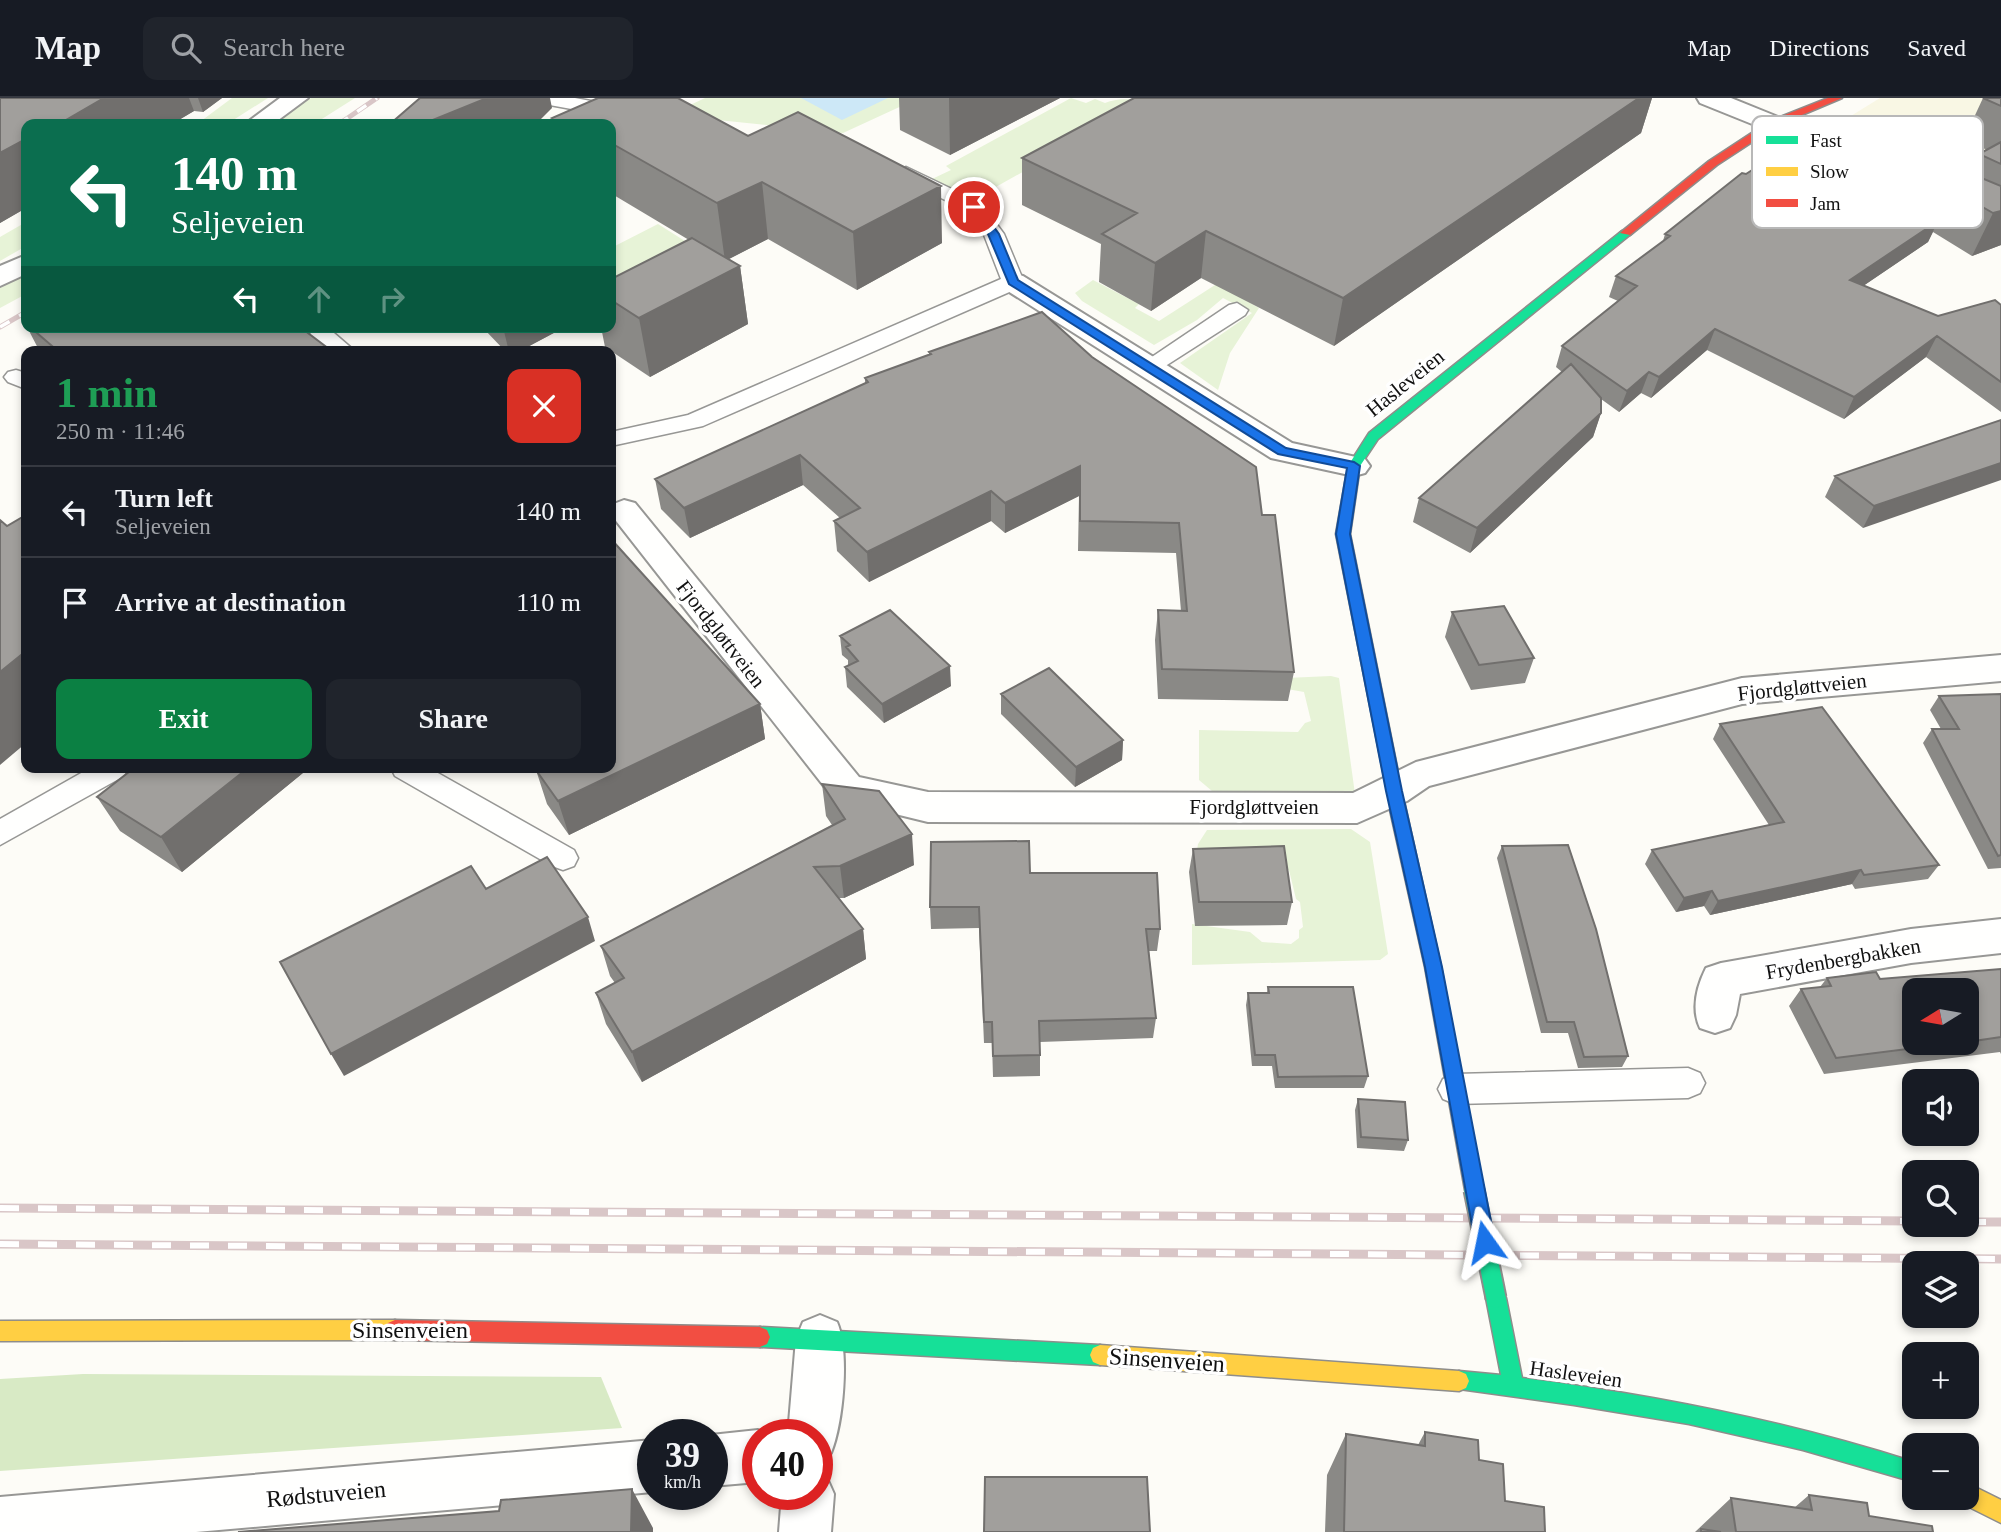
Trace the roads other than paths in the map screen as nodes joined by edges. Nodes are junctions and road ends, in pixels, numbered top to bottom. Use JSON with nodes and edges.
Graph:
{"nodes":[{"id":1,"x":296,"y":98,"type":"edge"},
{"id":2,"x":544,"y":98,"type":"edge"},
{"id":3,"x":1709,"y":98,"type":"edge"},
{"id":4,"x":1837,"y":98,"type":"edge"},
{"id":5,"x":636,"y":115,"type":"edge"},
{"id":6,"x":1756,"y":116,"type":"edge"},
{"id":7,"x":1792,"y":116,"type":"edge"},
{"id":8,"x":264,"y":119,"type":"edge"},
{"id":9,"x":1752,"y":137,"type":"edge"},
{"id":10,"x":882,"y":161,"type":"edge"},
{"id":11,"x":1983,"y":221,"type":"edge"},
{"id":12,"x":2001,"y":229,"type":"edge"},
{"id":13,"x":21,"y":266,"type":"edge"},
{"id":14,"x":0,"y":278,"type":"edge"},
{"id":15,"x":1013,"y":282,"type":"junction"},
{"id":16,"x":1237,"y":310,"type":"dead end"},
{"id":17,"x":320,"y":333,"type":"edge"},
{"id":18,"x":337,"y":346,"type":"edge"},
{"id":19,"x":1148,"y":367,"type":"junction"},
{"id":20,"x":616,"y":440,"type":"edge"},
{"id":21,"x":1354,"y":466,"type":"junction"},
{"id":22,"x":624,"y":510,"type":"dead end"},
{"id":23,"x":2001,"y":668,"type":"edge"},
{"id":24,"x":105,"y":773,"type":"edge"},
{"id":25,"x":414,"y":773,"type":"edge"},
{"id":26,"x":1394,"y":791,"type":"junction"},
{"id":27,"x":0,"y":833,"type":"edge"},
{"id":28,"x":563,"y":858,"type":"dead end"},
{"id":29,"x":2001,"y":936,"type":"edge"},
{"id":30,"x":1715,"y":1015,"type":"dead end"},
{"id":31,"x":1688,"y":1083,"type":"dead end"},
{"id":32,"x":1455,"y":1088,"type":"junction"},
{"id":33,"x":0,"y":1331,"type":"edge"},
{"id":34,"x":820,"y":1339,"type":"junction"},
{"id":35,"x":1513,"y":1386,"type":"junction"},
{"id":36,"x":814,"y":1419,"type":"edge"},
{"id":37,"x":637,"y":1467,"type":"edge"},
{"id":38,"x":1902,"y":1468,"type":"edge"},
{"id":39,"x":1979,"y":1500,"type":"edge"},
{"id":40,"x":807,"y":1510,"type":"edge"},
{"id":41,"x":2001,"y":1512,"type":"edge"},
{"id":42,"x":0,"y":1523,"type":"edge"},
{"id":43,"x":805,"y":1532,"type":"edge"}],
"edges":[{"from":1,"to":8,"type":"street"},
{"from":2,"to":5,"type":"lane"},
{"from":3,"to":6,"type":"street"},
{"from":4,"to":7,"type":"street","name":"Hasleveien"},
{"from":9,"to":21,"type":"street","name":"Hasleveien"},
{"from":10,"to":15,"type":"lane"},
{"from":11,"to":12,"type":"street"},
{"from":13,"to":14,"type":"street"},
{"from":15,"to":19,"type":"street"},
{"from":15,"to":20,"type":"lane"},
{"from":16,"to":19,"type":"lane"},
{"from":17,"to":18,"type":"lane"},
{"from":19,"to":21,"type":"street"},
{"from":21,"to":26,"type":"street","name":"Hasleveien"},
{"from":22,"to":26,"type":"street","name":"Fjordgløttveien"},
{"from":23,"to":26,"type":"street","name":"Fjordgløttveien"},
{"from":24,"to":27,"type":"lane"},
{"from":25,"to":28,"type":"lane"},
{"from":26,"to":32,"type":"street","name":"Hasleveien"},
{"from":29,"to":30,"type":"street","name":"Frydenbergbakken"},
{"from":31,"to":32,"type":"lane"},
{"from":32,"to":35,"type":"street","name":"Hasleveien","bridge":true},
{"from":33,"to":34,"type":"street","name":"Sinsenveien"},
{"from":34,"to":35,"type":"street","name":"Sinsenveien"},
{"from":34,"to":36,"type":"street"},
{"from":35,"to":38,"type":"street","name":"Hasleveien"},
{"from":37,"to":42,"type":"street","name":"Rødstuveien"},
{"from":39,"to":41,"type":"street"},
{"from":40,"to":43,"type":"street"}]}
